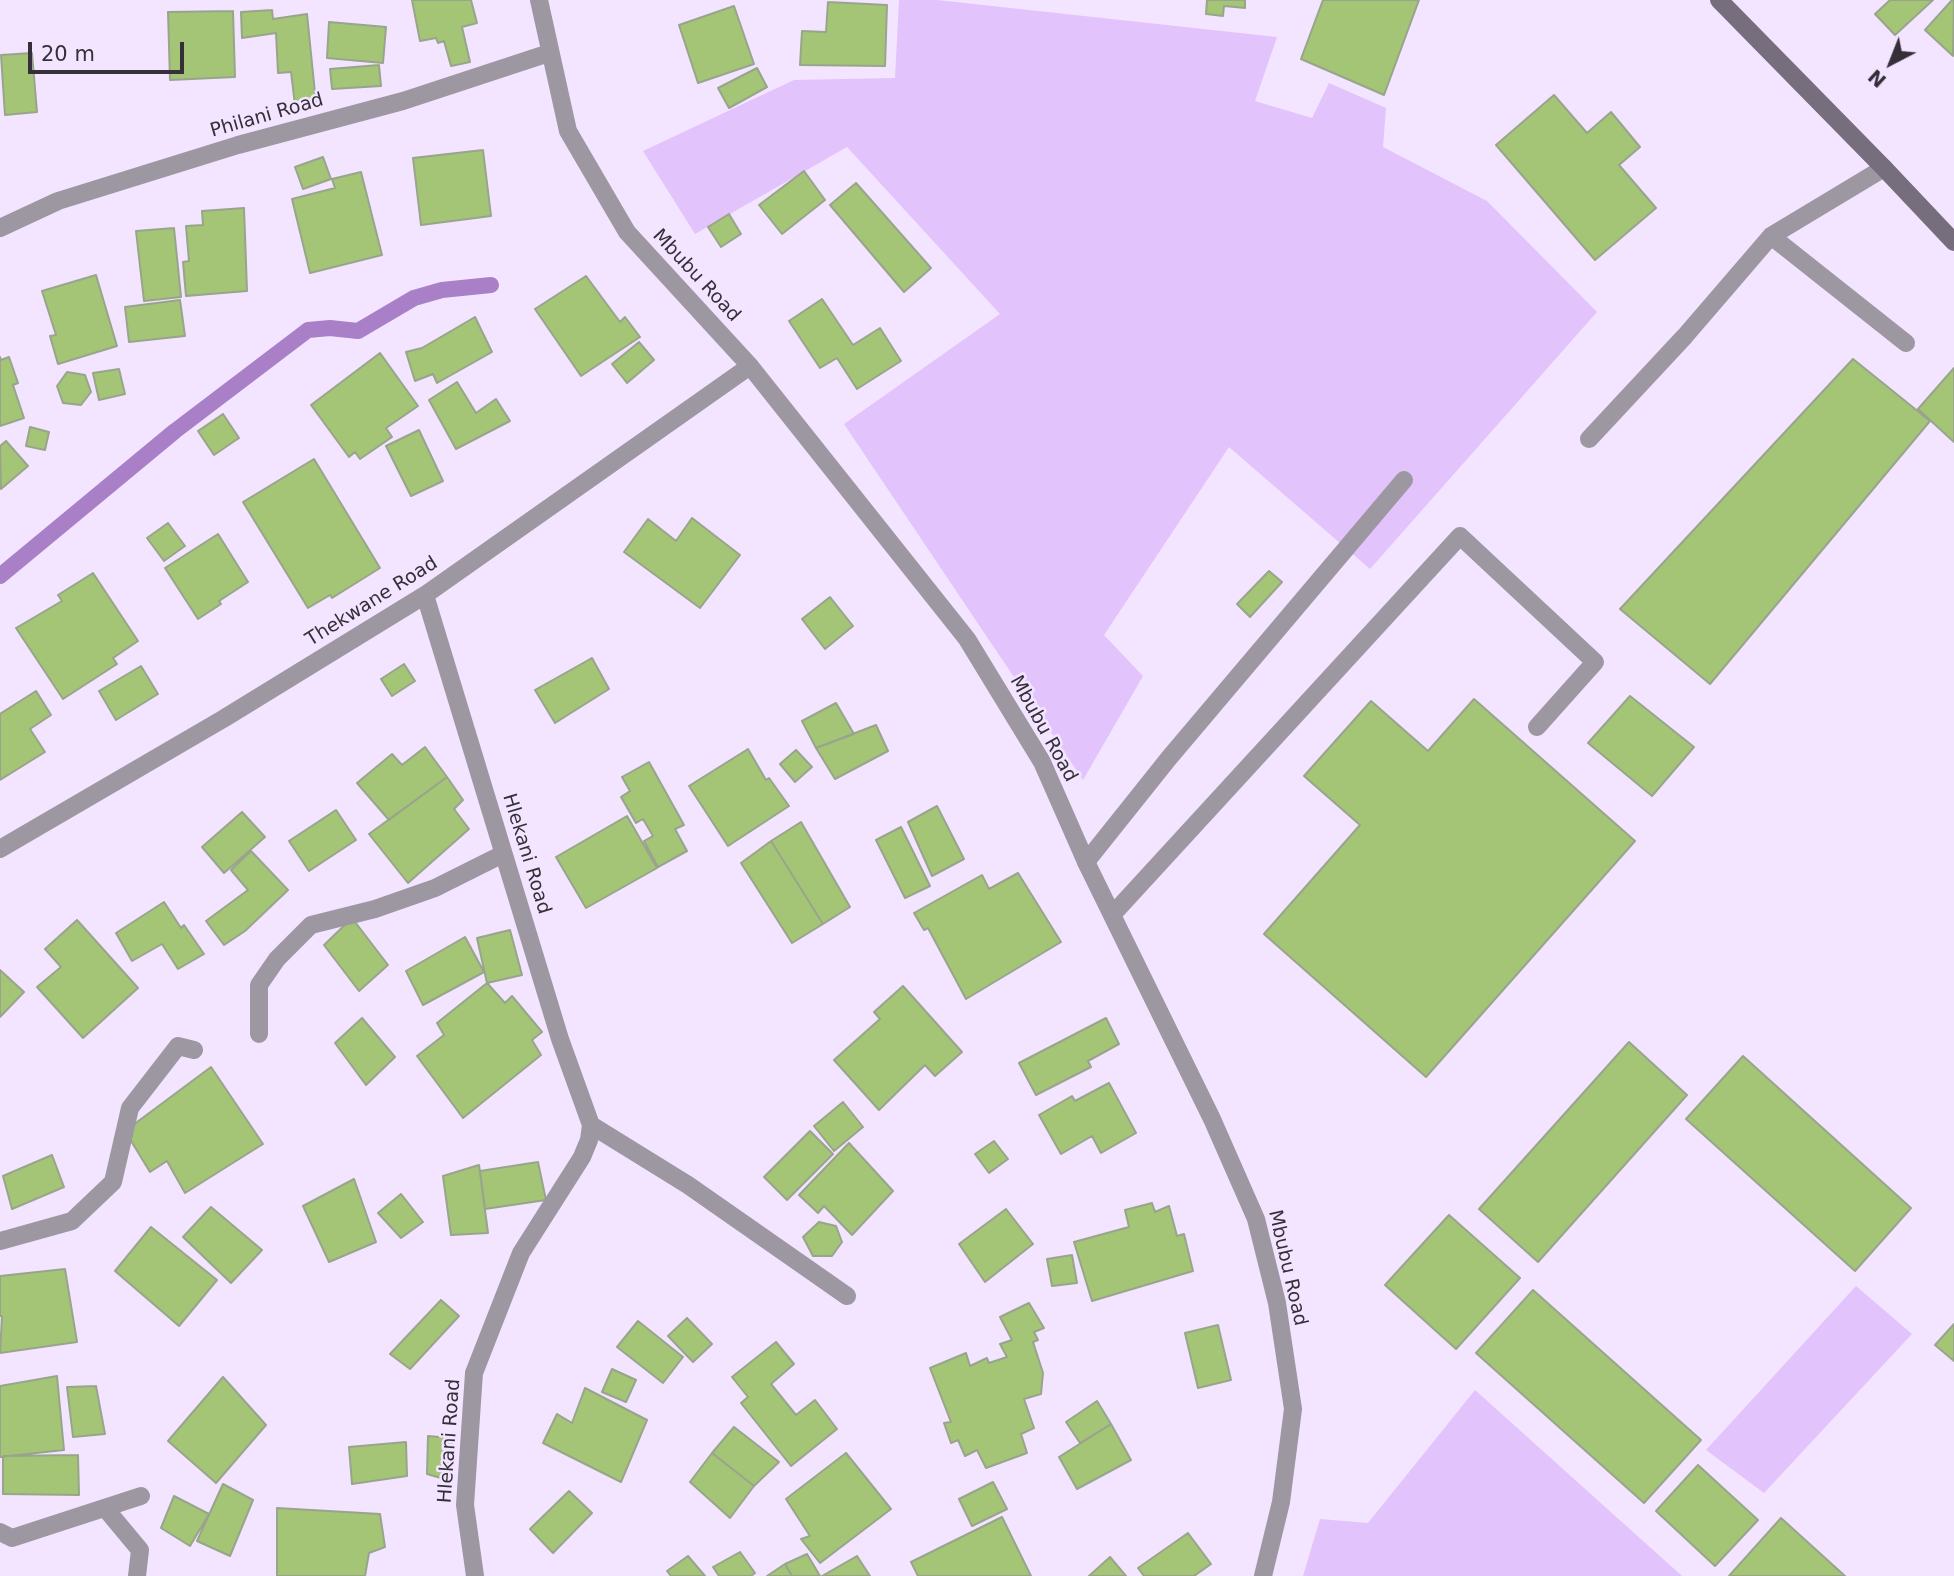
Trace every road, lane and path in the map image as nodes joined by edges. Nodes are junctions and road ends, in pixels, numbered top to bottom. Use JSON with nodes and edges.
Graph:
{"nodes":[{"id":1,"x":539,"y":0,"type":"edge"},
{"id":2,"x":1719,"y":0,"type":"edge"},
{"id":3,"x":549,"y":53,"type":"junction"},
{"id":4,"x":1884,"y":168,"type":"junction"},
{"id":5,"x":0,"y":228,"type":"edge"},
{"id":6,"x":1771,"y":236,"type":"junction"},
{"id":7,"x":1954,"y":242,"type":"edge"},
{"id":8,"x":1906,"y":343,"type":"dead end"},
{"id":9,"x":750,"y":366,"type":"junction"},
{"id":10,"x":1589,"y":439,"type":"dead end"},
{"id":11,"x":1404,"y":480,"type":"dead end"},
{"id":12,"x":425,"y":594,"type":"junction"},
{"id":13,"x":1537,"y":727,"type":"dead end"},
{"id":14,"x":0,"y":849,"type":"edge"},
{"id":15,"x":503,"y":854,"type":"junction"},
{"id":16,"x":1086,"y":862,"type":"junction"},
{"id":17,"x":1112,"y":915,"type":"junction"},
{"id":18,"x":259,"y":1034,"type":"dead end"},
{"id":19,"x":194,"y":1050,"type":"dead end"},
{"id":20,"x":591,"y":1125,"type":"junction"},
{"id":21,"x":0,"y":1241,"type":"edge"},
{"id":22,"x":848,"y":1296,"type":"dead end"},
{"id":23,"x":141,"y":1496,"type":"dead end"},
{"id":24,"x":105,"y":1508,"type":"junction"},
{"id":25,"x":4,"y":1538,"type":"edge"},
{"id":26,"x":137,"y":1576,"type":"edge"},
{"id":27,"x":475,"y":1576,"type":"edge"},
{"id":28,"x":1263,"y":1576,"type":"edge"}],
"edges":[{"from":1,"to":3,"type":"street","name":"Mbubu Road"},
{"from":2,"to":4,"type":"main road"},
{"from":3,"to":5,"type":"street","name":"Philani Road"},
{"from":3,"to":9,"type":"street","name":"Mbubu Road"},
{"from":4,"to":6,"type":"street"},
{"from":4,"to":7,"type":"main road"},
{"from":6,"to":8,"type":"street"},
{"from":6,"to":10,"type":"street"},
{"from":9,"to":12,"type":"street","name":"Thekwane Road"},
{"from":9,"to":16,"type":"street","name":"Mbubu Road"},
{"from":11,"to":16,"type":"street"},
{"from":12,"to":14,"type":"street","name":"Thekwane Road"},
{"from":12,"to":15,"type":"street","name":"Hlekani Road"},
{"from":13,"to":17,"type":"street"},
{"from":15,"to":18,"type":"street"},
{"from":15,"to":20,"type":"street","name":"Hlekani Road"},
{"from":16,"to":17,"type":"street","name":"Mbubu Road"},
{"from":17,"to":28,"type":"street","name":"Mbubu Road"},
{"from":19,"to":21,"type":"street"},
{"from":20,"to":22,"type":"street"},
{"from":20,"to":27,"type":"street","name":"Hlekani Road"},
{"from":23,"to":24,"type":"street"},
{"from":24,"to":25,"type":"street"},
{"from":24,"to":26,"type":"street"}]}
